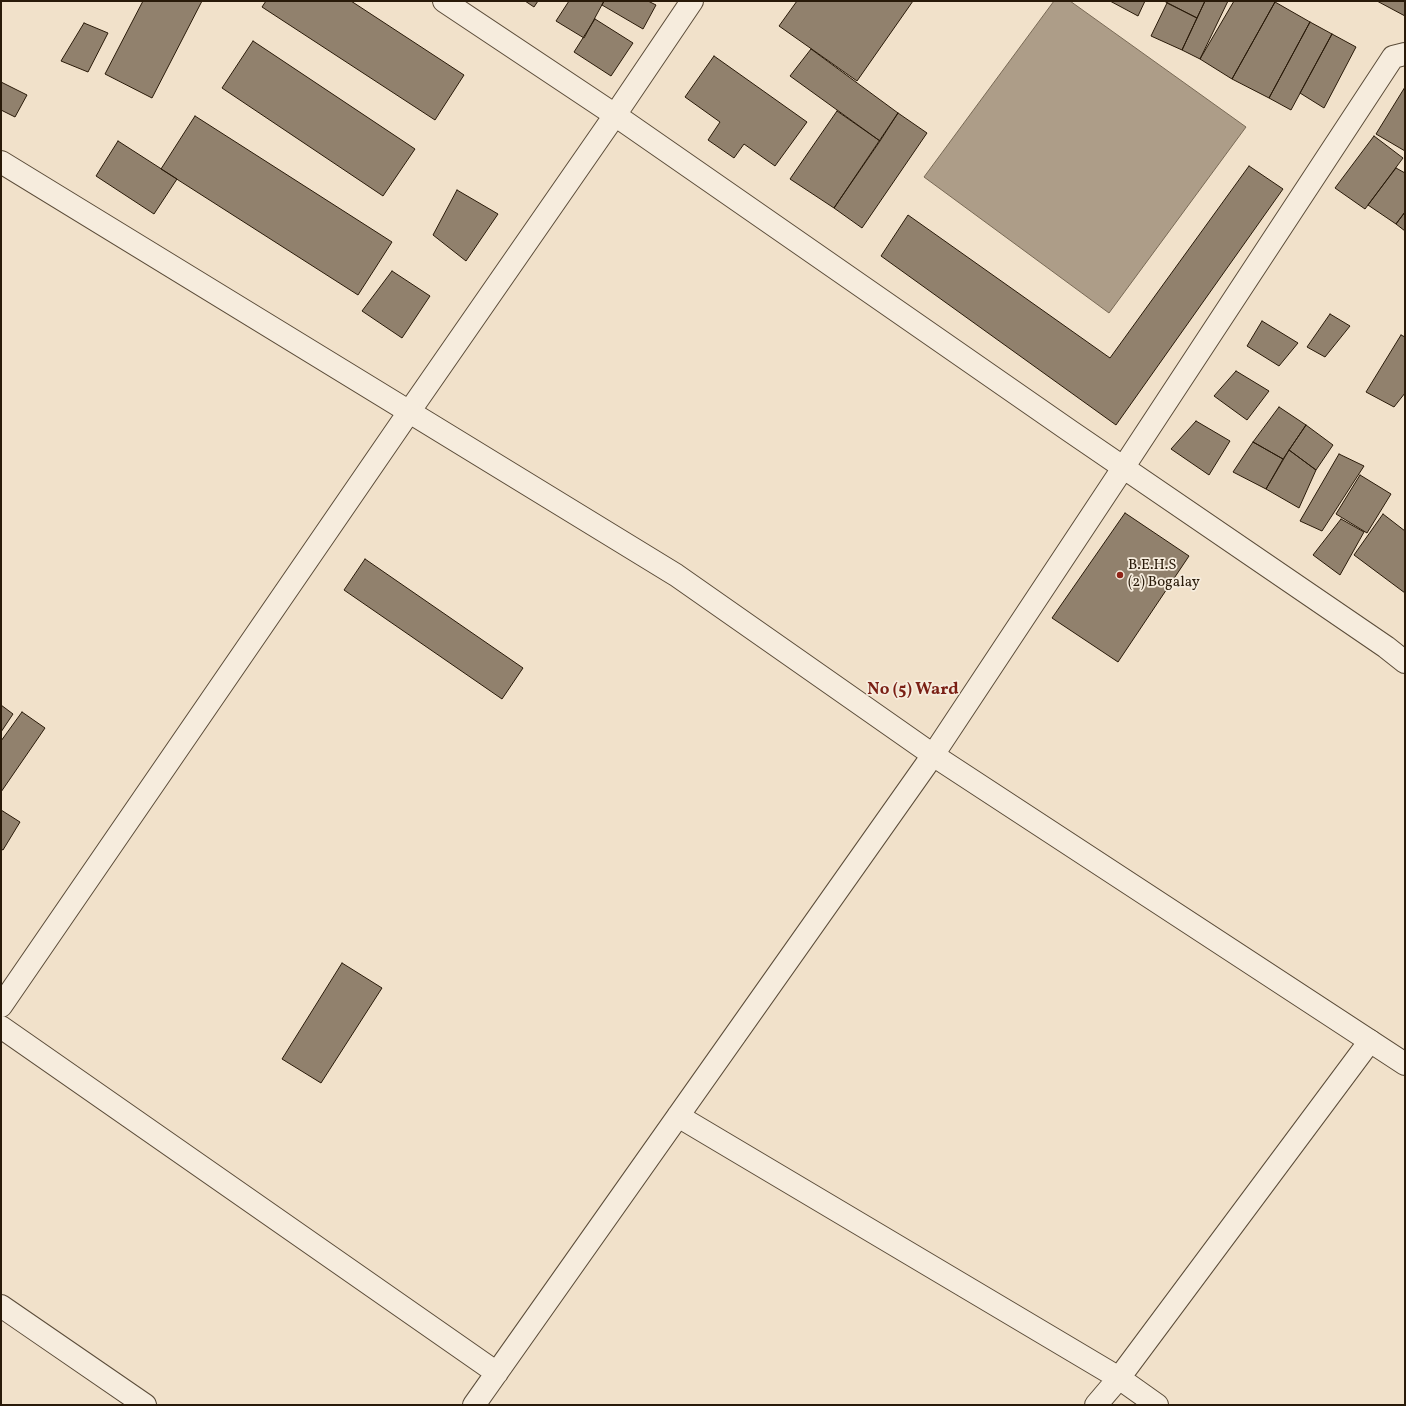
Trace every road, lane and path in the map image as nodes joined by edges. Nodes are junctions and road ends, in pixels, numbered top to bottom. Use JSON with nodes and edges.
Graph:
{"nodes":[{"id":1,"x":444,"y":1,"type":"edge"},
{"id":2,"x":692,"y":1,"type":"edge"},
{"id":3,"x":1405,"y":54,"type":"edge"},
{"id":4,"x":615,"y":115,"type":"junction"},
{"id":5,"x":1,"y":162,"type":"edge"},
{"id":6,"x":409,"y":412,"type":"junction"},
{"id":7,"x":1124,"y":468,"type":"junction"},
{"id":8,"x":1405,"y":662,"type":"edge"},
{"id":9,"x":933,"y":755,"type":"junction"},
{"id":10,"x":1,"y":1006,"type":"edge"},
{"id":11,"x":1,"y":1027,"type":"edge"},
{"id":12,"x":1370,"y":1041,"type":"junction"},
{"id":13,"x":1405,"y":1064,"type":"edge"},
{"id":14,"x":678,"y":1116,"type":"junction"},
{"id":15,"x":1,"y":1306,"type":"edge"},
{"id":16,"x":497,"y":1373,"type":"junction"},
{"id":17,"x":1119,"y":1378,"type":"junction"},
{"id":18,"x":145,"y":1405,"type":"edge"},
{"id":19,"x":474,"y":1405,"type":"edge"},
{"id":20,"x":1096,"y":1405,"type":"edge"},
{"id":21,"x":1157,"y":1405,"type":"edge"}],
"edges":[{"from":1,"to":4,"type":"street"},
{"from":2,"to":4,"type":"street"},
{"from":3,"to":7,"type":"street"},
{"from":4,"to":6,"type":"street"},
{"from":4,"to":7,"type":"street"},
{"from":5,"to":6,"type":"street"},
{"from":6,"to":9,"type":"street"},
{"from":6,"to":10,"type":"street"},
{"from":7,"to":8,"type":"street"},
{"from":7,"to":9,"type":"street"},
{"from":9,"to":12,"type":"street"},
{"from":9,"to":14,"type":"street"},
{"from":11,"to":16,"type":"street"},
{"from":12,"to":13,"type":"street"},
{"from":12,"to":17,"type":"street"},
{"from":14,"to":16,"type":"street"},
{"from":14,"to":17,"type":"street"},
{"from":15,"to":18,"type":"street"},
{"from":16,"to":19,"type":"street"},
{"from":17,"to":20,"type":"street"},
{"from":17,"to":21,"type":"street"}]}
